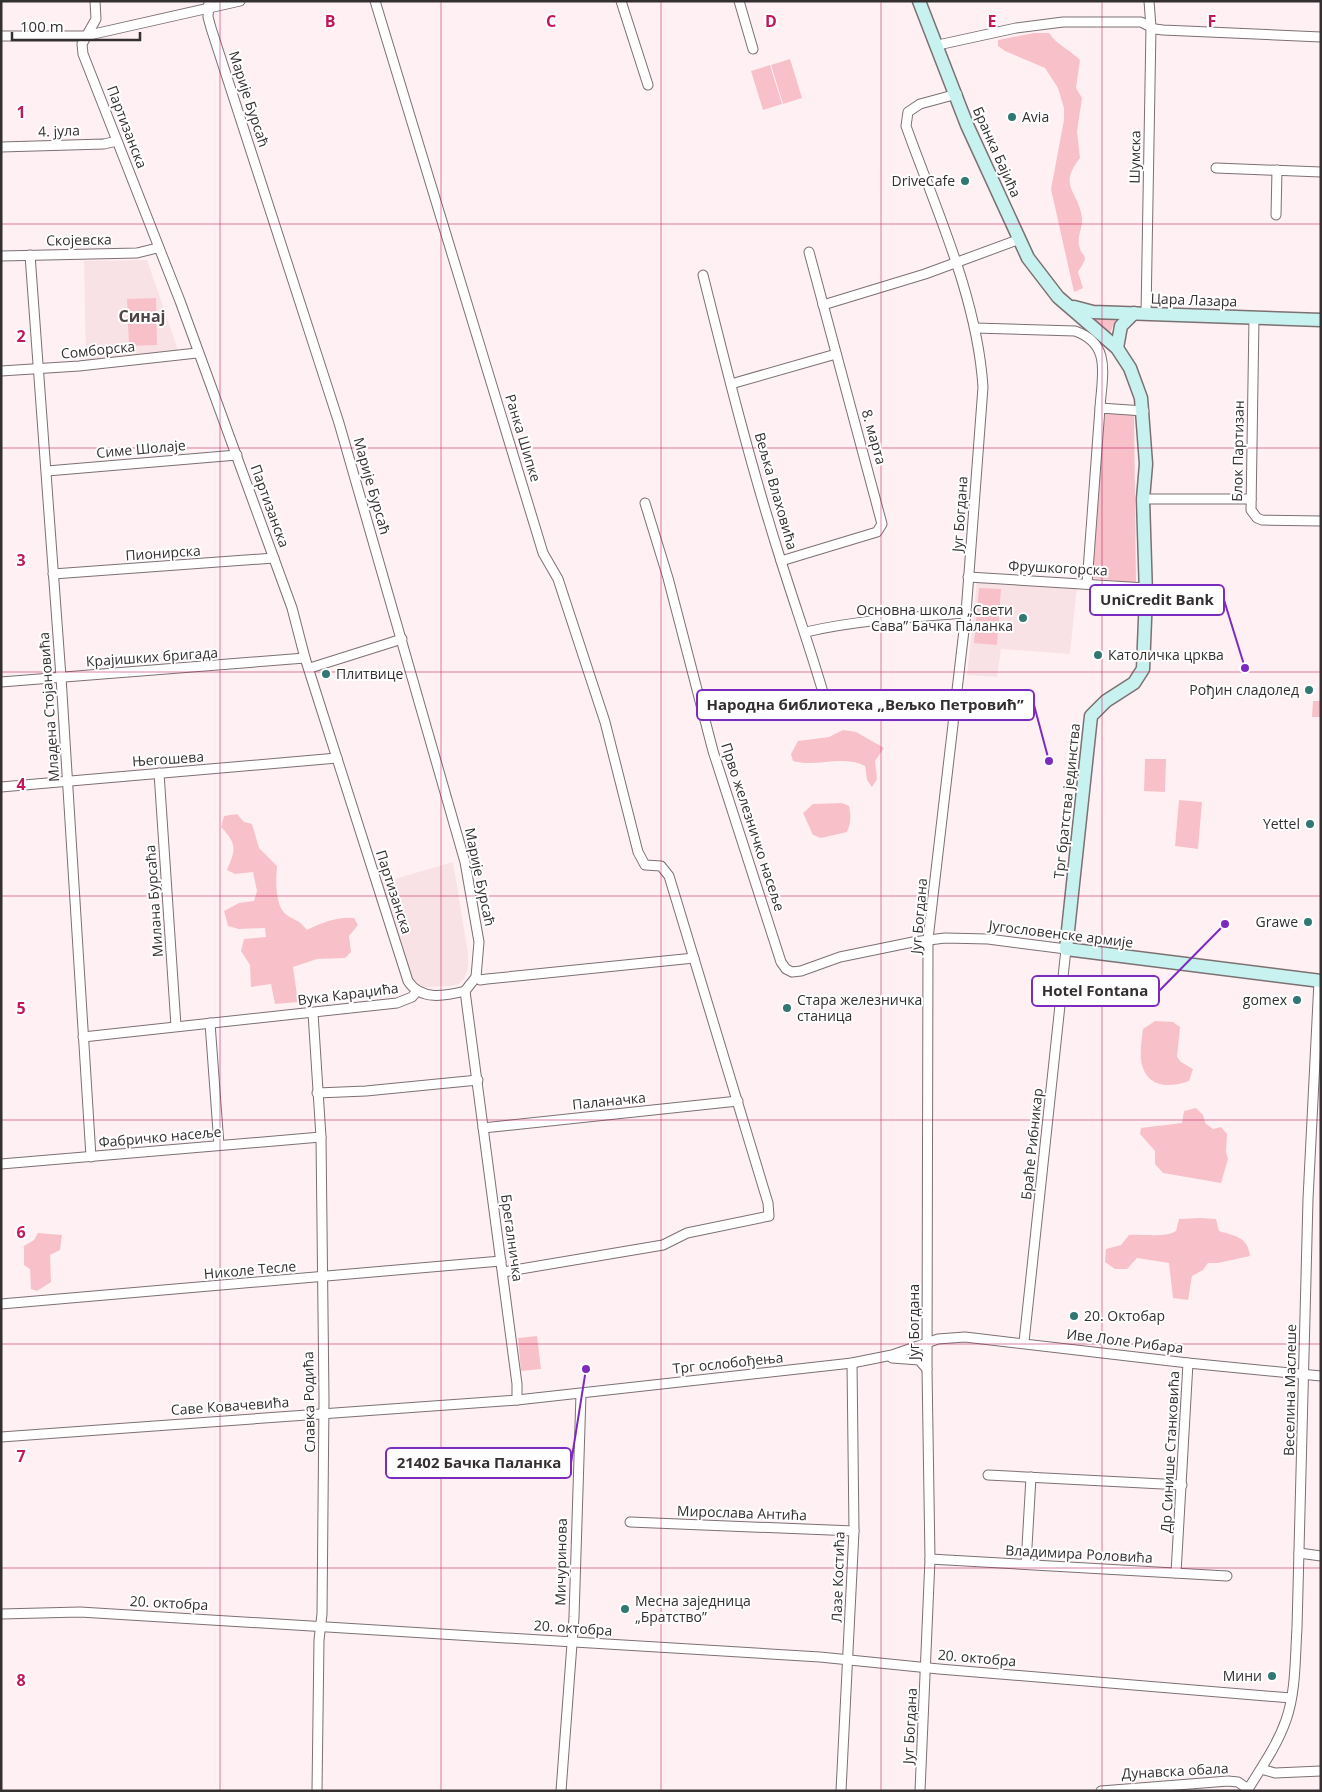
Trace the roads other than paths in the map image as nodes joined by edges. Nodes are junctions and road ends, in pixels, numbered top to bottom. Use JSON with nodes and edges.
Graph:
{"nodes":[{"id":1,"x":95,"y":1,"type":"edge"},
{"id":2,"x":240,"y":1,"type":"edge"},
{"id":3,"x":375,"y":1,"type":"edge"},
{"id":4,"x":622,"y":1,"type":"edge"},
{"id":5,"x":739,"y":1,"type":"edge"},
{"id":6,"x":919,"y":1,"type":"edge"},
{"id":7,"x":1149,"y":1,"type":"edge"},
{"id":8,"x":210,"y":5,"type":"edge"},
{"id":9,"x":1151,"y":28,"type":"junction"},
{"id":10,"x":1,"y":36,"type":"edge"},
{"id":11,"x":85,"y":36,"type":"junction"},
{"id":12,"x":1321,"y":37,"type":"edge"},
{"id":13,"x":938,"y":45,"type":"junction"},
{"id":14,"x":753,"y":49,"type":"dead end"},
{"id":15,"x":648,"y":85,"type":"dead end"},
{"id":16,"x":957,"y":94,"type":"junction"},
{"id":17,"x":117,"y":141,"type":"junction"},
{"id":18,"x":1,"y":146,"type":"edge"},
{"id":19,"x":1216,"y":168,"type":"dead end"},
{"id":20,"x":1277,"y":170,"type":"junction"},
{"id":21,"x":1321,"y":172,"type":"edge"},
{"id":22,"x":1276,"y":215,"type":"dead end"},
{"id":23,"x":1020,"y":239,"type":"junction"},
{"id":24,"x":157,"y":248,"type":"junction"},
{"id":25,"x":809,"y":252,"type":"dead end"},
{"id":26,"x":30,"y":255,"type":"junction"},
{"id":27,"x":1,"y":256,"type":"edge"},
{"id":28,"x":955,"y":264,"type":"junction"},
{"id":29,"x":703,"y":275,"type":"dead end"},
{"id":30,"x":1067,"y":304,"type":"junction"},
{"id":31,"x":823,"y":305,"type":"junction"},
{"id":32,"x":1140,"y":313,"type":"junction"},
{"id":33,"x":1254,"y":318,"type":"junction"},
{"id":34,"x":1321,"y":320,"type":"edge"},
{"id":35,"x":975,"y":328,"type":"junction"},
{"id":36,"x":1117,"y":348,"type":"junction"},
{"id":37,"x":197,"y":353,"type":"junction"},
{"id":38,"x":836,"y":354,"type":"junction"},
{"id":39,"x":37,"y":369,"type":"junction"},
{"id":40,"x":1,"y":371,"type":"edge"},
{"id":41,"x":731,"y":384,"type":"junction"},
{"id":42,"x":1100,"y":408,"type":"junction"},
{"id":43,"x":1144,"y":411,"type":"junction"},
{"id":44,"x":237,"y":455,"type":"junction"},
{"id":45,"x":47,"y":471,"type":"junction"},
{"id":46,"x":1143,"y":499,"type":"junction"},
{"id":47,"x":1251,"y":499,"type":"junction"},
{"id":48,"x":645,"y":503,"type":"dead end"},
{"id":49,"x":1321,"y":521,"type":"edge"},
{"id":50,"x":274,"y":558,"type":"junction"},
{"id":51,"x":781,"y":561,"type":"junction"},
{"id":52,"x":53,"y":574,"type":"junction"},
{"id":53,"x":968,"y":577,"type":"junction"},
{"id":54,"x":1087,"y":584,"type":"junction"},
{"id":55,"x":1146,"y":588,"type":"junction"},
{"id":56,"x":966,"y":613,"type":"junction"},
{"id":57,"x":806,"y":632,"type":"junction"},
{"id":58,"x":402,"y":639,"type":"junction"},
{"id":59,"x":305,"y":658,"type":"junction"},
{"id":60,"x":310,"y":668,"type":"junction"},
{"id":61,"x":62,"y":677,"type":"junction"},
{"id":62,"x":1,"y":682,"type":"edge"},
{"id":63,"x":830,"y":713,"type":"dead end"},
{"id":64,"x":337,"y":758,"type":"junction"},
{"id":65,"x":159,"y":773,"type":"junction"},
{"id":66,"x":68,"y":780,"type":"junction"},
{"id":67,"x":1,"y":786,"type":"edge"},
{"id":68,"x":928,"y":939,"type":"junction"},
{"id":69,"x":1066,"y":949,"type":"junction"},
{"id":70,"x":694,"y":958,"type":"junction"},
{"id":71,"x":802,"y":971,"type":"joint"},
{"id":72,"x":476,"y":977,"type":"junction"},
{"id":73,"x":1320,"y":981,"type":"edge"},
{"id":74,"x":417,"y":991,"type":"junction"},
{"id":75,"x":465,"y":992,"type":"junction"},
{"id":76,"x":313,"y":1013,"type":"junction"},
{"id":77,"x":210,"y":1023,"type":"junction"},
{"id":78,"x":176,"y":1026,"type":"junction"},
{"id":79,"x":83,"y":1037,"type":"junction"},
{"id":80,"x":478,"y":1080,"type":"junction"},
{"id":81,"x":317,"y":1093,"type":"junction"},
{"id":82,"x":738,"y":1101,"type":"junction"},
{"id":83,"x":483,"y":1128,"type":"junction"},
{"id":84,"x":321,"y":1137,"type":"junction"},
{"id":85,"x":219,"y":1145,"type":"junction"},
{"id":86,"x":91,"y":1157,"type":"junction"},
{"id":87,"x":1,"y":1164,"type":"edge"},
{"id":88,"x":501,"y":1261,"type":"junction"},
{"id":89,"x":503,"y":1272,"type":"junction"},
{"id":90,"x":321,"y":1277,"type":"junction"},
{"id":91,"x":1,"y":1304,"type":"edge"},
{"id":92,"x":927,"y":1342,"type":"junction"},
{"id":93,"x":1024,"y":1342,"type":"junction"},
{"id":94,"x":879,"y":1359,"type":"junction"},
{"id":95,"x":852,"y":1363,"type":"junction"},
{"id":96,"x":1188,"y":1363,"type":"junction"},
{"id":97,"x":927,"y":1370,"type":"junction"},
{"id":98,"x":1304,"y":1374,"type":"junction"},
{"id":99,"x":1321,"y":1376,"type":"edge"},
{"id":100,"x":580,"y":1394,"type":"junction"},
{"id":101,"x":516,"y":1400,"type":"junction"},
{"id":102,"x":324,"y":1414,"type":"junction"},
{"id":103,"x":1,"y":1437,"type":"edge"},
{"id":104,"x":988,"y":1475,"type":"dead end"},
{"id":105,"x":1031,"y":1478,"type":"junction"},
{"id":106,"x":1182,"y":1485,"type":"junction"},
{"id":107,"x":630,"y":1522,"type":"dead end"},
{"id":108,"x":854,"y":1531,"type":"junction"},
{"id":109,"x":1299,"y":1553,"type":"junction"},
{"id":110,"x":1321,"y":1556,"type":"edge"},
{"id":111,"x":930,"y":1559,"type":"junction"},
{"id":112,"x":1026,"y":1564,"type":"junction"},
{"id":113,"x":1176,"y":1573,"type":"junction"},
{"id":114,"x":1228,"y":1576,"type":"dead end"},
{"id":115,"x":1,"y":1614,"type":"edge"},
{"id":116,"x":321,"y":1626,"type":"junction"},
{"id":117,"x":572,"y":1642,"type":"junction"},
{"id":118,"x":848,"y":1660,"type":"junction"},
{"id":119,"x":927,"y":1667,"type":"junction"},
{"id":120,"x":1291,"y":1698,"type":"junction"},
{"id":121,"x":1261,"y":1769,"type":"junction"},
{"id":122,"x":1321,"y":1771,"type":"edge"},
{"id":123,"x":1247,"y":1790,"type":"edge"},
{"id":124,"x":317,"y":1791,"type":"edge"},
{"id":125,"x":561,"y":1791,"type":"edge"},
{"id":126,"x":841,"y":1791,"type":"edge"},
{"id":127,"x":920,"y":1791,"type":"edge"},
{"id":128,"x":1101,"y":1791,"type":"edge"}],
"edges":[{"from":1,"to":11,"type":"street"},
{"from":2,"to":8,"type":"street"},
{"from":3,"to":70,"type":"street","name":"Ранка Шипке"},
{"from":4,"to":15,"type":"street"},
{"from":5,"to":14,"type":"street"},
{"from":6,"to":13,"type":"street","name":"Бранка Бајића"},
{"from":7,"to":9,"type":"street","name":"Шумска"},
{"from":8,"to":11,"type":"street"},
{"from":8,"to":58,"type":"street","name":"Марије Бурсаћ"},
{"from":9,"to":12,"type":"street"},
{"from":9,"to":13,"type":"street"},
{"from":9,"to":32,"type":"street","name":"Шумска"},
{"from":10,"to":11,"type":"street"},
{"from":11,"to":17,"type":"street","name":"Партизанска"},
{"from":13,"to":16,"type":"street","name":"Бранка Бајића"},
{"from":16,"to":23,"type":"street","name":"Бранка Бајића"},
{"from":16,"to":28,"type":"street","name":"Југ Богдана"},
{"from":17,"to":18,"type":"street","name":"4. јула"},
{"from":17,"to":24,"type":"street","name":"Партизанска"},
{"from":19,"to":20,"type":"street"},
{"from":20,"to":21,"type":"street"},
{"from":20,"to":22,"type":"street"},
{"from":23,"to":28,"type":"street"},
{"from":23,"to":30,"type":"street","name":"Бранка Бајића"},
{"from":24,"to":26,"type":"street","name":"Скојевска"},
{"from":24,"to":37,"type":"street","name":"Партизанска"},
{"from":25,"to":31,"type":"street","name":"8. марта"},
{"from":26,"to":27,"type":"street","name":"Скојевска"},
{"from":26,"to":39,"type":"street","name":"Младена Стојановића"},
{"from":28,"to":31,"type":"street"},
{"from":28,"to":35,"type":"street","name":"Југ Богдана"},
{"from":29,"to":41,"type":"street","name":"Вељка Влаховића"},
{"from":30,"to":32,"type":"street","name":"Цара Лазара"},
{"from":30,"to":36,"type":"street","name":"Трг братства јединства"},
{"from":31,"to":38,"type":"street","name":"8. марта"},
{"from":32,"to":33,"type":"street","name":"Цара Лазара"},
{"from":32,"to":36,"type":"street"},
{"from":33,"to":34,"type":"street","name":"Цара Лазара"},
{"from":33,"to":47,"type":"street","name":"Блок Партизан"},
{"from":35,"to":42,"type":"street"},
{"from":35,"to":53,"type":"street","name":"Југ Богдана"},
{"from":36,"to":43,"type":"street","name":"Трг братства јединства"},
{"from":37,"to":39,"type":"street","name":"Сомборска"},
{"from":37,"to":44,"type":"street","name":"Партизанска"},
{"from":38,"to":41,"type":"street"},
{"from":38,"to":51,"type":"street","name":"8. марта"},
{"from":39,"to":40,"type":"street","name":"Сомборска"},
{"from":39,"to":45,"type":"street","name":"Младена Стојановића"},
{"from":41,"to":51,"type":"street","name":"Вељка Влаховића"},
{"from":42,"to":43,"type":"street"},
{"from":42,"to":54,"type":"street"},
{"from":43,"to":46,"type":"street","name":"Трг братства јединства"},
{"from":44,"to":45,"type":"street","name":"Симе Шолаје"},
{"from":44,"to":50,"type":"street","name":"Партизанска"},
{"from":45,"to":52,"type":"street","name":"Младена Стојановића"},
{"from":46,"to":47,"type":"street"},
{"from":46,"to":55,"type":"street","name":"Трг братства јединства"},
{"from":47,"to":49,"type":"street","name":"Блок Партизан"},
{"from":48,"to":71,"type":"street","name":"Прво железничко насеље"},
{"from":50,"to":52,"type":"street","name":"Пионирска"},
{"from":50,"to":59,"type":"street","name":"Партизанска"},
{"from":51,"to":57,"type":"street","name":"Вељка Влаховића"},
{"from":52,"to":61,"type":"street","name":"Младена Стојановића"},
{"from":53,"to":54,"type":"street","name":"Фрушкогорска"},
{"from":53,"to":56,"type":"street","name":"Југ Богдана"},
{"from":54,"to":55,"type":"street","name":"Фрушкогорска"},
{"from":55,"to":69,"type":"street","name":"Трг братства јединства"},
{"from":56,"to":57,"type":"street"},
{"from":56,"to":68,"type":"street","name":"Југ Богдана"},
{"from":57,"to":63,"type":"street","name":"Вељка Влаховића"},
{"from":58,"to":60,"type":"street"},
{"from":58,"to":72,"type":"street","name":"Марије Бурсаћ"},
{"from":59,"to":60,"type":"street","name":"Партизанска"},
{"from":59,"to":61,"type":"street","name":"Крајишких бригада"},
{"from":60,"to":64,"type":"street","name":"Партизанска"},
{"from":61,"to":62,"type":"street","name":"Крајишких бригада"},
{"from":61,"to":66,"type":"street","name":"Младена Стојановића"},
{"from":64,"to":65,"type":"street","name":"Његошева"},
{"from":64,"to":74,"type":"street","name":"Партизанска"},
{"from":65,"to":66,"type":"street","name":"Његошева"},
{"from":65,"to":78,"type":"street","name":"Милана Бурсаћа"},
{"from":66,"to":67,"type":"street","name":"Његошева"},
{"from":66,"to":79,"type":"street","name":"Младена Стојановића"},
{"from":68,"to":69,"type":"street","name":"Југословенске армије"},
{"from":68,"to":71,"type":"street","name":"Југословенске армије"},
{"from":68,"to":92,"type":"street","name":"Југ Богдана"},
{"from":69,"to":73,"type":"street","name":"Југословенске армије"},
{"from":69,"to":93,"type":"street","name":"Браће Рибникар"},
{"from":70,"to":72,"type":"street"},
{"from":70,"to":82,"type":"street"},
{"from":72,"to":75,"type":"street"},
{"from":73,"to":98,"type":"street","name":"Веселина Маслеше"},
{"from":74,"to":75,"type":"street","name":"Вука Караџића"},
{"from":74,"to":76,"type":"street","name":"Вука Караџића"},
{"from":75,"to":80,"type":"street","name":"Брегалничка"},
{"from":76,"to":77,"type":"street","name":"Вука Караџића"},
{"from":76,"to":81,"type":"street","name":"Славка Родића"},
{"from":77,"to":78,"type":"street","name":"Вука Караџића"},
{"from":77,"to":85,"type":"street"},
{"from":78,"to":79,"type":"street","name":"Вука Караџића"},
{"from":79,"to":86,"type":"street","name":"Младена Стојановића"},
{"from":80,"to":81,"type":"street"},
{"from":80,"to":83,"type":"street","name":"Брегалничка"},
{"from":81,"to":84,"type":"street","name":"Славка Родића"},
{"from":82,"to":83,"type":"street","name":"Паланачка"},
{"from":82,"to":89,"type":"street"},
{"from":83,"to":88,"type":"street","name":"Брегалничка"},
{"from":84,"to":85,"type":"street","name":"Фабричко насеље"},
{"from":84,"to":90,"type":"street","name":"Славка Родића"},
{"from":85,"to":86,"type":"street","name":"Фабричко насеље"},
{"from":86,"to":87,"type":"street","name":"Фабричко насеље"},
{"from":88,"to":89,"type":"street","name":"Брегалничка"},
{"from":88,"to":90,"type":"street","name":"Николе Тесле"},
{"from":89,"to":101,"type":"street","name":"Брегалничка"},
{"from":90,"to":91,"type":"street","name":"Николе Тесле"},
{"from":90,"to":102,"type":"street","name":"Славка Родића"},
{"from":92,"to":93,"type":"street","name":"Иве Лоле Рибара"},
{"from":92,"to":94,"type":"street","name":"Трг ослобођења"},
{"from":92,"to":97,"type":"street","name":"Југ Богдана"},
{"from":93,"to":96,"type":"street","name":"Иве Лоле Рибара"},
{"from":94,"to":95,"type":"street","name":"Трг ослобођења"},
{"from":94,"to":97,"type":"street","name":"Трг ослобођења"},
{"from":95,"to":100,"type":"street","name":"Трг ослобођења"},
{"from":95,"to":108,"type":"street","name":"Лазе Костића"},
{"from":96,"to":98,"type":"street","name":"Иве Лоле Рибара"},
{"from":96,"to":106,"type":"street","name":"Др Синише Станковића"},
{"from":97,"to":111,"type":"street","name":"Југ Богдана"},
{"from":98,"to":99,"type":"street","name":"Иве Лоле Рибара"},
{"from":98,"to":109,"type":"street","name":"Веселина Маслеше"},
{"from":100,"to":101,"type":"street","name":"Саве Ковачевића"},
{"from":100,"to":117,"type":"street","name":"Мичуринова"},
{"from":101,"to":102,"type":"street","name":"Саве Ковачевића"},
{"from":102,"to":103,"type":"street","name":"Саве Ковачевића"},
{"from":102,"to":116,"type":"street","name":"Славка Родића"},
{"from":104,"to":105,"type":"street"},
{"from":105,"to":106,"type":"street"},
{"from":105,"to":112,"type":"street"},
{"from":106,"to":113,"type":"street","name":"Др Синише Станковића"},
{"from":107,"to":108,"type":"street","name":"Мирослава Антића"},
{"from":108,"to":118,"type":"street","name":"Лазе Костића"},
{"from":109,"to":110,"type":"street"},
{"from":109,"to":120,"type":"street","name":"Веселина Маслеше"},
{"from":111,"to":112,"type":"street","name":"Владимира Роловића"},
{"from":111,"to":119,"type":"street","name":"Југ Богдана"},
{"from":112,"to":113,"type":"street","name":"Владимира Роловића"},
{"from":113,"to":114,"type":"street","name":"Владимира Роловића"},
{"from":115,"to":116,"type":"street","name":"20. октобра"},
{"from":116,"to":117,"type":"street","name":"20. октобра"},
{"from":116,"to":124,"type":"street","name":"Славка Родића"},
{"from":117,"to":118,"type":"street","name":"20. октобра"},
{"from":117,"to":125,"type":"street","name":"Мичуринова"},
{"from":118,"to":119,"type":"street","name":"20. октобра"},
{"from":118,"to":126,"type":"street","name":"Лазе Костића"},
{"from":119,"to":120,"type":"street","name":"20. октобра"},
{"from":119,"to":127,"type":"street","name":"Југ Богдана"},
{"from":120,"to":121,"type":"street","name":"Веселина Маслеше"},
{"from":121,"to":122,"type":"street"},
{"from":121,"to":123,"type":"street","name":"Веселина Маслеше"},
{"from":123,"to":128,"type":"street","name":"Дунавска обала"}]}
